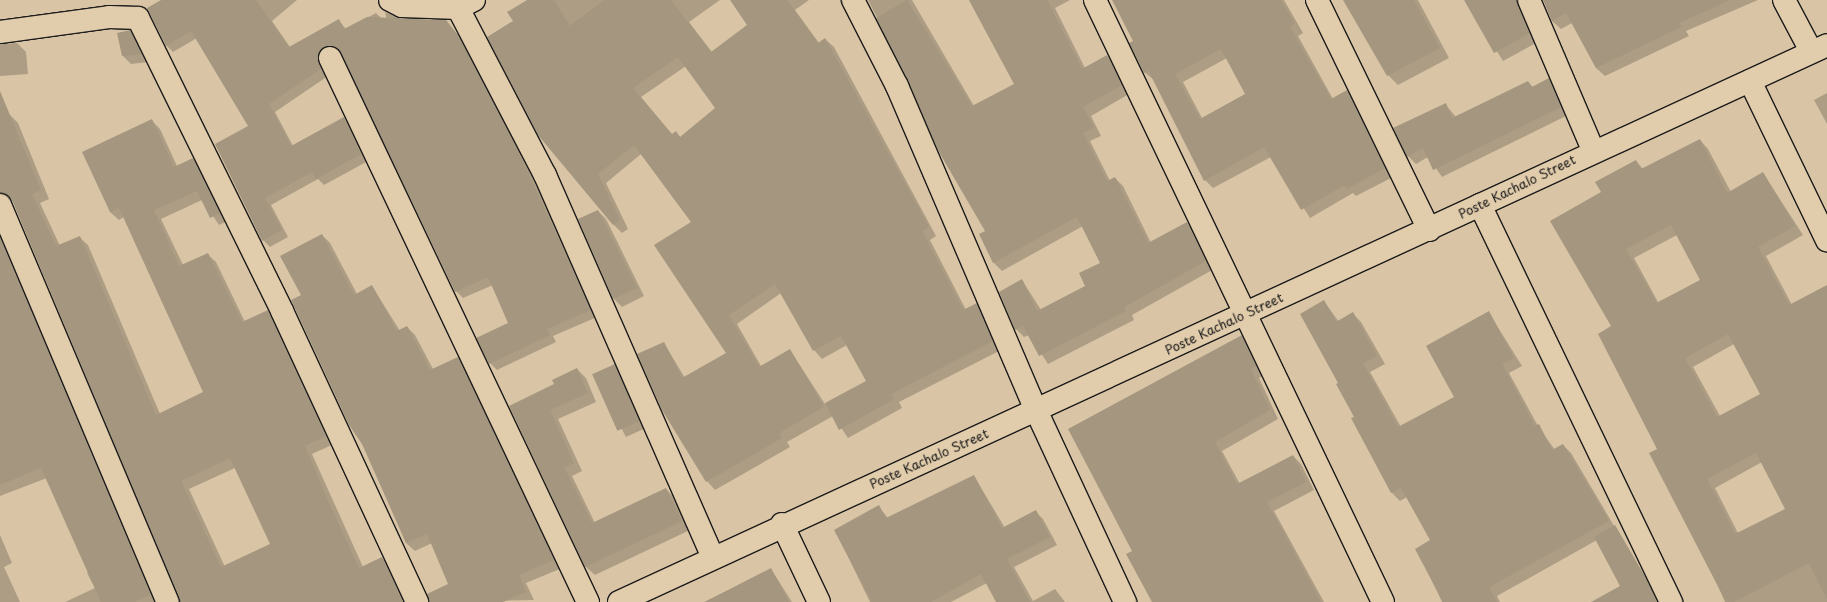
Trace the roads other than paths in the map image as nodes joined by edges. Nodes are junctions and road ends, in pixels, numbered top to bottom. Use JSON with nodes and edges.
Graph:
{"nodes":[{"id":1,"x":390,"y":0,"type":"edge"},
{"id":2,"x":853,"y":0,"type":"edge"},
{"id":3,"x":1095,"y":0,"type":"edge"},
{"id":4,"x":1317,"y":0,"type":"edge"},
{"id":5,"x":1529,"y":0,"type":"edge"},
{"id":6,"x":1784,"y":0,"type":"edge"},
{"id":7,"x":466,"y":4,"type":"edge"},
{"id":8,"x":0,"y":32,"type":"edge"},
{"id":9,"x":1819,"y":48,"type":"edge"},
{"id":10,"x":330,"y":58,"type":"dead end"},
{"id":11,"x":1750,"y":81,"type":"junction"},
{"id":12,"x":1593,"y":150,"type":"junction"},
{"id":13,"x":0,"y":205,"type":"edge"},
{"id":14,"x":1480,"y":206,"type":"junction"},
{"id":15,"x":1429,"y":230,"type":"junction"},
{"id":16,"x":1827,"y":240,"type":"edge"},
{"id":17,"x":1245,"y":315,"type":"junction"},
{"id":18,"x":1036,"y":410,"type":"junction"},
{"id":19,"x":782,"y":524,"type":"junction"},
{"id":20,"x":713,"y":557,"type":"junction"},
{"id":21,"x":168,"y":602,"type":"edge"},
{"id":22,"x":417,"y":602,"type":"edge"},
{"id":23,"x":588,"y":602,"type":"edge"},
{"id":24,"x":619,"y":602,"type":"edge"},
{"id":25,"x":819,"y":602,"type":"edge"},
{"id":26,"x":1125,"y":602,"type":"edge"},
{"id":27,"x":1383,"y":602,"type":"edge"},
{"id":28,"x":1671,"y":602,"type":"edge"}],
"edges":[{"from":1,"to":7,"type":"street"},
{"from":2,"to":18,"type":"street"},
{"from":3,"to":17,"type":"street"},
{"from":4,"to":15,"type":"street"},
{"from":5,"to":12,"type":"street"},
{"from":6,"to":9,"type":"street"},
{"from":7,"to":20,"type":"street"},
{"from":8,"to":22,"type":"street"},
{"from":9,"to":11,"type":"street","name":"Poste Kachalo Street"},
{"from":10,"to":23,"type":"street"},
{"from":11,"to":12,"type":"street","name":"Poste Kachalo Street"},
{"from":11,"to":16,"type":"street"},
{"from":12,"to":14,"type":"street","name":"Poste Kachalo Street"},
{"from":13,"to":21,"type":"street"},
{"from":14,"to":15,"type":"street","name":"Poste Kachalo Street"},
{"from":14,"to":28,"type":"street"},
{"from":15,"to":17,"type":"street","name":"Poste Kachalo Street"},
{"from":17,"to":18,"type":"street","name":"Poste Kachalo Street"},
{"from":17,"to":27,"type":"street"},
{"from":18,"to":19,"type":"street","name":"Poste Kachalo Street"},
{"from":18,"to":26,"type":"street"},
{"from":19,"to":20,"type":"street","name":"Poste Kachalo Street"},
{"from":19,"to":25,"type":"street"},
{"from":20,"to":24,"type":"street","name":"Poste Kachalo Street"}]}
